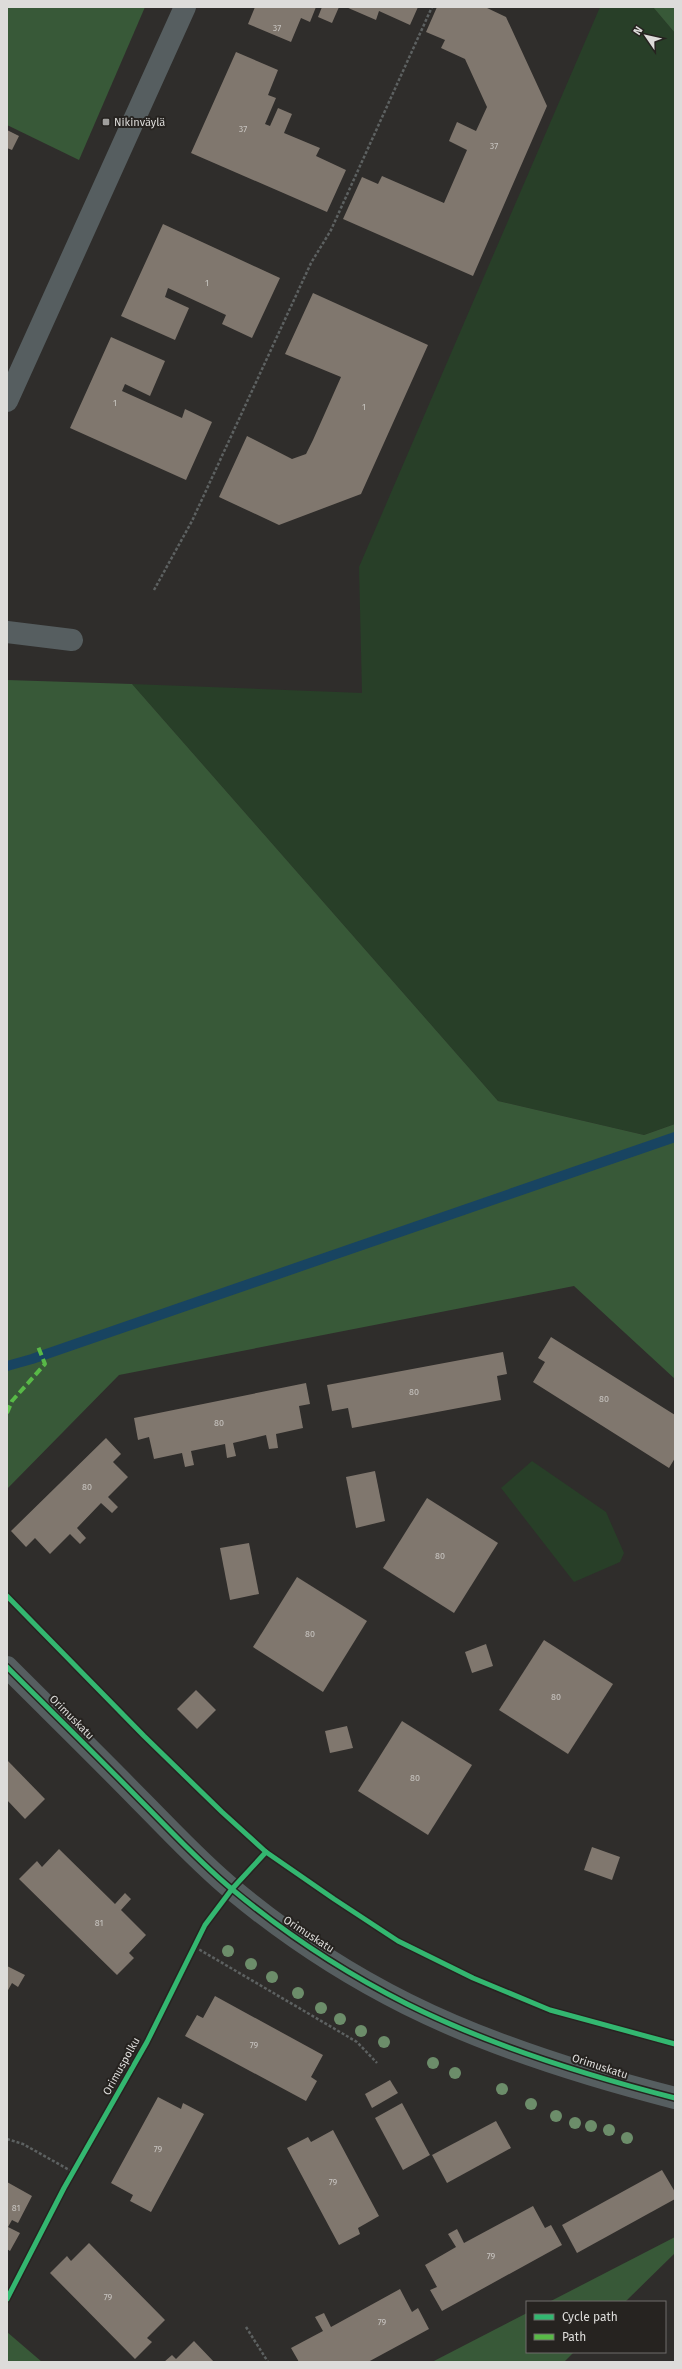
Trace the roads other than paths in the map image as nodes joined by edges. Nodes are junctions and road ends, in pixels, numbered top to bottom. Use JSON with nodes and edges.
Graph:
{"nodes":[{"id":1,"x":185,"y":7,"type":"edge"},
{"id":2,"x":7,"y":401,"type":"edge"},
{"id":3,"x":7,"y":632,"type":"edge"},
{"id":4,"x":72,"y":640,"type":"dead end"},
{"id":5,"x":7,"y":1667,"type":"edge"},
{"id":6,"x":675,"y":2098,"type":"edge"}],
"edges":[{"from":1,"to":2,"type":"street"},
{"from":3,"to":4,"type":"street"},
{"from":5,"to":6,"type":"street","name":"Orimuskatu"}]}
